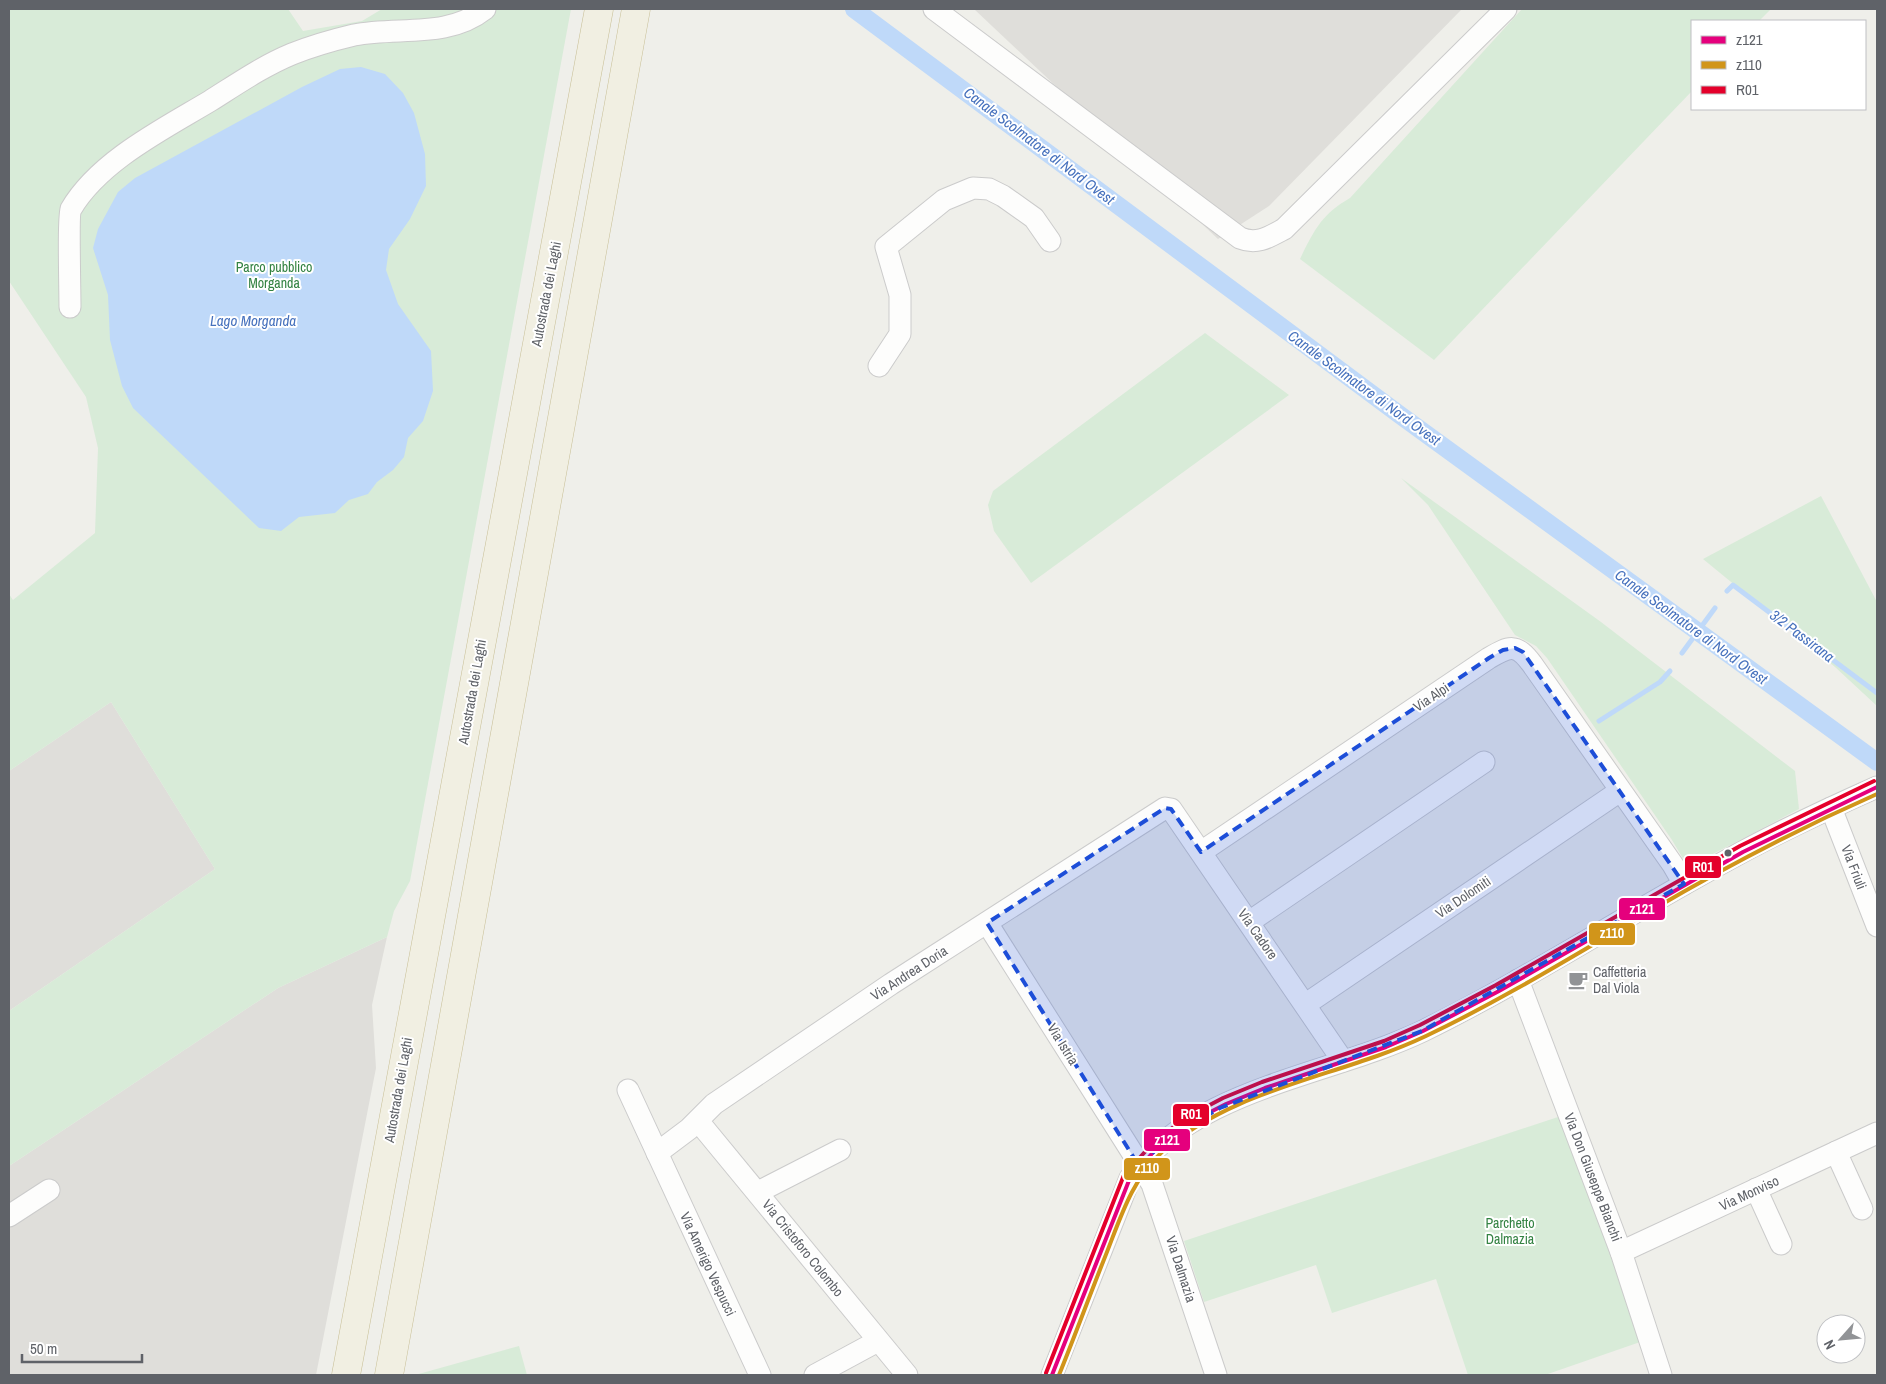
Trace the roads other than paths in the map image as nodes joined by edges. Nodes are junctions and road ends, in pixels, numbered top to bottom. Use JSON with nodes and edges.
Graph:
{"nodes":[{"id":1,"x":485,"y":9,"type":"edge"},
{"id":2,"x":599,"y":9,"type":"edge"},
{"id":3,"x":636,"y":9,"type":"edge"},
{"id":4,"x":934,"y":9,"type":"edge"},
{"id":5,"x":1506,"y":9,"type":"edge"},
{"id":6,"x":1050,"y":240,"type":"dead end"},
{"id":7,"x":70,"y":307,"type":"dead end"},
{"id":8,"x":879,"y":366,"type":"dead end"},
{"id":9,"x":1484,"y":762,"type":"dead end"},
{"id":10,"x":1871,"y":790,"type":"edge"},
{"id":11,"x":1620,"y":791,"type":"junction"},
{"id":12,"x":1831,"y":808,"type":"junction"},
{"id":13,"x":1171,"y":809,"type":"joint"},
{"id":14,"x":1202,"y":852,"type":"junction"},
{"id":15,"x":1684,"y":884,"type":"junction"},
{"id":16,"x":1870,"y":886,"type":"edge"},
{"id":17,"x":987,"y":922,"type":"junction"},
{"id":18,"x":1249,"y":922,"type":"junction"},
{"id":19,"x":1877,"y":926,"type":"edge"},
{"id":20,"x":1518,"y":980,"type":"junction"},
{"id":21,"x":1306,"y":1004,"type":"junction"},
{"id":22,"x":1343,"y":1061,"type":"junction"},
{"id":23,"x":628,"y":1090,"type":"dead end"},
{"id":24,"x":698,"y":1121,"type":"junction"},
{"id":25,"x":1877,"y":1133,"type":"edge"},
{"id":26,"x":840,"y":1150,"type":"dead end"},
{"id":27,"x":1836,"y":1152,"type":"junction"},
{"id":28,"x":656,"y":1153,"type":"junction"},
{"id":29,"x":1139,"y":1166,"type":"junction"},
{"id":30,"x":1756,"y":1189,"type":"junction"},
{"id":31,"x":49,"y":1190,"type":"dead end"},
{"id":32,"x":758,"y":1192,"type":"junction"},
{"id":33,"x":1862,"y":1209,"type":"dead end"},
{"id":34,"x":9,"y":1216,"type":"edge"},
{"id":35,"x":1781,"y":1244,"type":"dead end"},
{"id":36,"x":1621,"y":1252,"type":"junction"},
{"id":37,"x":878,"y":1340,"type":"junction"},
{"id":38,"x":346,"y":1375,"type":"edge"},
{"id":39,"x":389,"y":1375,"type":"edge"},
{"id":40,"x":760,"y":1375,"type":"edge"},
{"id":41,"x":815,"y":1375,"type":"edge"},
{"id":42,"x":907,"y":1375,"type":"edge"},
{"id":43,"x":1052,"y":1375,"type":"edge"},
{"id":44,"x":1216,"y":1375,"type":"edge"},
{"id":45,"x":1661,"y":1375,"type":"edge"}],
"edges":[{"from":1,"to":7,"type":"street"},
{"from":2,"to":38,"type":"highway","name":"Autostrada dei Laghi"},
{"from":3,"to":39,"type":"highway"},
{"from":4,"to":5,"type":"street"},
{"from":6,"to":8,"type":"street"},
{"from":9,"to":18,"type":"street"},
{"from":10,"to":12,"type":"street"},
{"from":11,"to":14,"type":"street","name":"Via Alpi"},
{"from":11,"to":15,"type":"street"},
{"from":11,"to":21,"type":"street","name":"Via Dolomiti"},
{"from":12,"to":15,"type":"street"},
{"from":12,"to":16,"type":"street","name":"Via Friuli"},
{"from":13,"to":14,"type":"street","name":"Via Cadore"},
{"from":13,"to":17,"type":"street","name":"Via Andrea Doria"},
{"from":14,"to":18,"type":"street","name":"Via Cadore"},
{"from":15,"to":20,"type":"street"},
{"from":16,"to":19,"type":"street","name":"Via Friuli"},
{"from":17,"to":24,"type":"street","name":"Via Andrea Doria"},
{"from":17,"to":29,"type":"street","name":"Via Istria"},
{"from":18,"to":21,"type":"street","name":"Via Cadore"},
{"from":20,"to":22,"type":"street"},
{"from":20,"to":36,"type":"street","name":"Via Don Giuseppe Bianchi"},
{"from":21,"to":22,"type":"street","name":"Via Cadore"},
{"from":22,"to":29,"type":"street"},
{"from":23,"to":28,"type":"street","name":"Via Amerigo Vespucci"},
{"from":24,"to":28,"type":"street","name":"Via Andrea Doria"},
{"from":24,"to":32,"type":"street","name":"Via Cristoforo Colombo"},
{"from":25,"to":27,"type":"street","name":"Via Monviso"},
{"from":26,"to":32,"type":"street"},
{"from":27,"to":30,"type":"street","name":"Via Monviso"},
{"from":27,"to":33,"type":"street"},
{"from":28,"to":40,"type":"street","name":"Via Amerigo Vespucci"},
{"from":29,"to":43,"type":"street"},
{"from":29,"to":44,"type":"street","name":"Via Dalmazia"},
{"from":30,"to":35,"type":"street"},
{"from":30,"to":36,"type":"street","name":"Via Monviso"},
{"from":31,"to":34,"type":"street"},
{"from":32,"to":37,"type":"street","name":"Via Cristoforo Colombo"},
{"from":36,"to":45,"type":"street","name":"Via Don Giuseppe Bianchi"},
{"from":37,"to":41,"type":"street"},
{"from":37,"to":42,"type":"street","name":"Via Cristoforo Colombo"}]}
